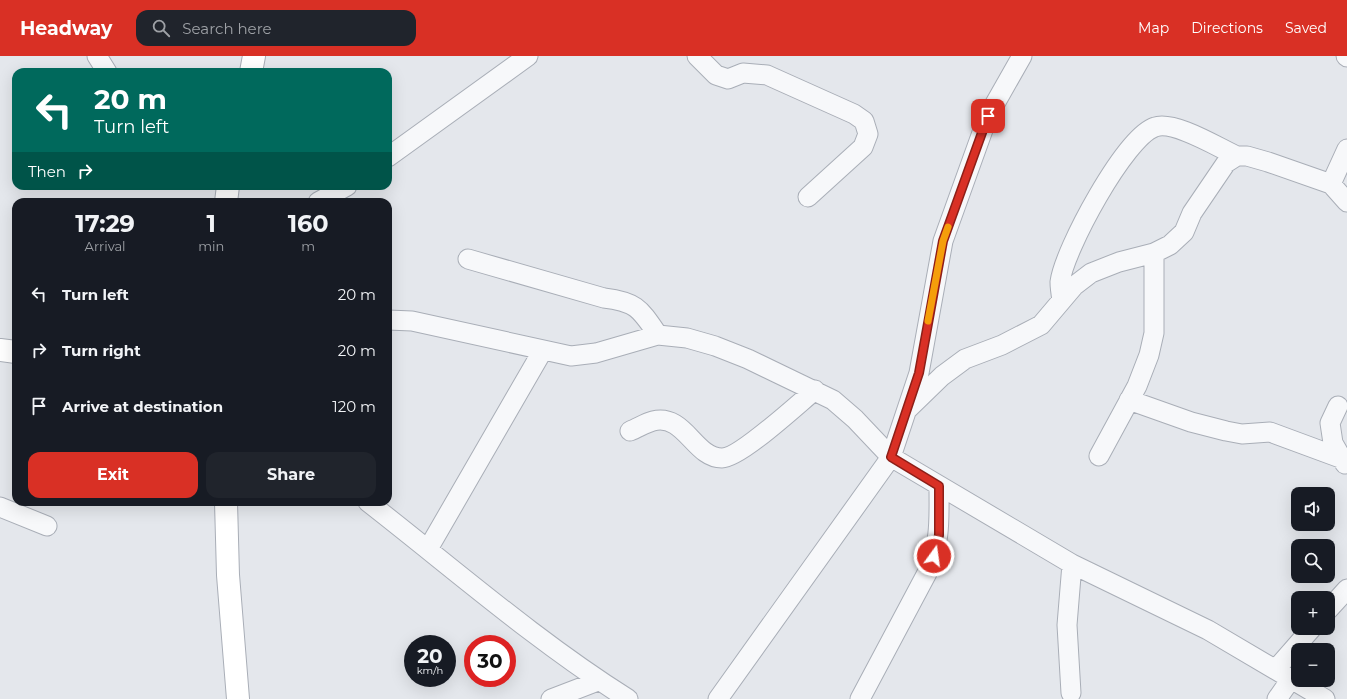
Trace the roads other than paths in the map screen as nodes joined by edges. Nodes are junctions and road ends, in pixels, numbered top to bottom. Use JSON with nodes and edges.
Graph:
{"nodes":[{"id":1,"x":97,"y":56,"type":"edge"},
{"id":2,"x":254,"y":56,"type":"edge"},
{"id":3,"x":528,"y":56,"type":"edge"},
{"id":4,"x":697,"y":56,"type":"edge"},
{"id":5,"x":1022,"y":56,"type":"edge"},
{"id":6,"x":104,"y":68,"type":"edge"},
{"id":7,"x":252,"y":68,"type":"edge"},
{"id":8,"x":1347,"y":149,"type":"edge"},
{"id":9,"x":392,"y":154,"type":"edge"},
{"id":10,"x":1237,"y":156,"type":"junction"},
{"id":11,"x":1331,"y":184,"type":"junction"},
{"id":12,"x":340,"y":190,"type":"edge"},
{"id":13,"x":808,"y":197,"type":"dead end"},
{"id":14,"x":326,"y":198,"type":"edge"},
{"id":15,"x":1347,"y":202,"type":"edge"},
{"id":16,"x":1154,"y":253,"type":"junction"},
{"id":17,"x":468,"y":259,"type":"dead end"},
{"id":18,"x":1062,"y":300,"type":"junction"},
{"id":19,"x":392,"y":320,"type":"edge"},
{"id":20,"x":658,"y":335,"type":"junction"},
{"id":21,"x":0,"y":350,"type":"edge"},
{"id":22,"x":543,"y":350,"type":"junction"},
{"id":23,"x":12,"y":352,"type":"edge"},
{"id":24,"x":815,"y":390,"type":"junction"},
{"id":25,"x":1130,"y":400,"type":"junction"},
{"id":26,"x":1338,"y":406,"type":"dead end"},
{"id":27,"x":906,"y":411,"type":"junction"},
{"id":28,"x":630,"y":431,"type":"dead end"},
{"id":29,"x":1099,"y":456,"type":"dead end"},
{"id":30,"x":891,"y":457,"type":"junction"},
{"id":31,"x":1345,"y":463,"type":"edge"},
{"id":32,"x":939,"y":486,"type":"junction"},
{"id":33,"x":226,"y":506,"type":"edge"},
{"id":34,"x":373,"y":506,"type":"edge"},
{"id":35,"x":0,"y":507,"type":"edge"},
{"id":36,"x":47,"y":526,"type":"dead end"},
{"id":37,"x":428,"y":549,"type":"junction"},
{"id":38,"x":1072,"y":564,"type":"junction"},
{"id":39,"x":1347,"y":589,"type":"edge"},
{"id":40,"x":1335,"y":602,"type":"edge"},
{"id":41,"x":1308,"y":635,"type":"edge"},
{"id":42,"x":1283,"y":674,"type":"junction"},
{"id":43,"x":598,"y":681,"type":"junction"},
{"id":44,"x":1071,"y":693,"type":"dead end"},
{"id":45,"x":238,"y":699,"type":"edge"},
{"id":46,"x":551,"y":699,"type":"edge"},
{"id":47,"x":628,"y":699,"type":"edge"},
{"id":48,"x":718,"y":699,"type":"edge"},
{"id":49,"x":860,"y":699,"type":"edge"},
{"id":50,"x":1277,"y":699,"type":"edge"},
{"id":51,"x":1325,"y":699,"type":"edge"}],
"edges":[{"from":1,"to":6,"type":"street"},
{"from":2,"to":7,"type":"main road"},
{"from":3,"to":9,"type":"street"},
{"from":4,"to":13,"type":"street"},
{"from":5,"to":27,"type":"street"},
{"from":8,"to":11,"type":"street"},
{"from":10,"to":11,"type":"street"},
{"from":10,"to":16,"type":"street"},
{"from":10,"to":18,"type":"street"},
{"from":11,"to":15,"type":"street"},
{"from":12,"to":14,"type":"street"},
{"from":16,"to":18,"type":"street"},
{"from":16,"to":25,"type":"street"},
{"from":17,"to":20,"type":"street"},
{"from":18,"to":27,"type":"street"},
{"from":19,"to":22,"type":"street"},
{"from":20,"to":22,"type":"street"},
{"from":20,"to":24,"type":"street"},
{"from":21,"to":23,"type":"main road"},
{"from":22,"to":37,"type":"street"},
{"from":24,"to":28,"type":"street"},
{"from":24,"to":30,"type":"street"},
{"from":25,"to":29,"type":"street"},
{"from":25,"to":31,"type":"street"},
{"from":26,"to":31,"type":"street"},
{"from":27,"to":30,"type":"street"},
{"from":30,"to":32,"type":"street"},
{"from":30,"to":48,"type":"street"},
{"from":32,"to":38,"type":"street"},
{"from":32,"to":49,"type":"street"},
{"from":33,"to":45,"type":"main road"},
{"from":34,"to":37,"type":"street"},
{"from":35,"to":36,"type":"street"},
{"from":37,"to":43,"type":"street"},
{"from":38,"to":42,"type":"street"},
{"from":38,"to":44,"type":"street"},
{"from":39,"to":40,"type":"street"},
{"from":41,"to":42,"type":"street"},
{"from":42,"to":50,"type":"street"},
{"from":42,"to":51,"type":"street"},
{"from":43,"to":46,"type":"street"},
{"from":43,"to":47,"type":"street"}]}
